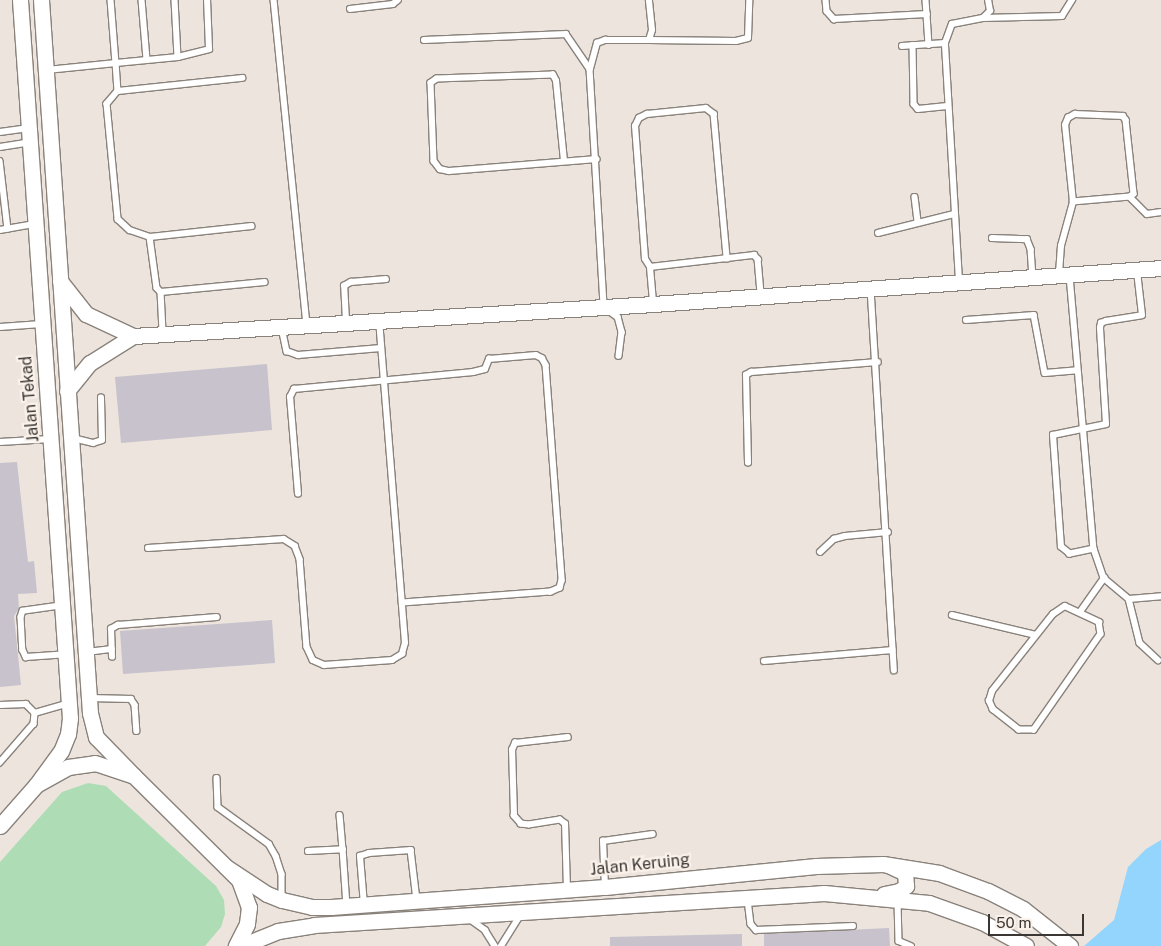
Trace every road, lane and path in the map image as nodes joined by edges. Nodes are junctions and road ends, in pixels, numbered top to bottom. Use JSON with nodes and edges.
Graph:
{"nodes":[{"id":1,"x":20,"y":0,"type":"edge"},
{"id":2,"x":42,"y":0,"type":"edge"},
{"id":3,"x":111,"y":0,"type":"edge"},
{"id":4,"x":142,"y":0,"type":"edge"},
{"id":5,"x":175,"y":0,"type":"edge"},
{"id":6,"x":207,"y":0,"type":"edge"},
{"id":7,"x":274,"y":0,"type":"edge"},
{"id":8,"x":398,"y":0,"type":"edge"},
{"id":9,"x":649,"y":0,"type":"edge"},
{"id":10,"x":749,"y":0,"type":"edge"},
{"id":11,"x":826,"y":0,"type":"edge"},
{"id":12,"x":926,"y":0,"type":"edge"},
{"id":13,"x":988,"y":0,"type":"edge"},
{"id":14,"x":1072,"y":0,"type":"edge"},
{"id":15,"x":350,"y":9,"type":"dead end"},
{"id":16,"x":927,"y":14,"type":"junction"},
{"id":17,"x":984,"y":18,"type":"junction"},
{"id":18,"x":424,"y":40,"type":"dead end"},
{"id":19,"x":649,"y":40,"type":"junction"},
{"id":20,"x":945,"y":44,"type":"junction"},
{"id":21,"x":913,"y":45,"type":"junction"},
{"id":22,"x":929,"y":45,"type":"junction"},
{"id":23,"x":902,"y":46,"type":"dead end"},
{"id":24,"x":178,"y":57,"type":"junction"},
{"id":25,"x":147,"y":60,"type":"junction"},
{"id":26,"x":116,"y":63,"type":"junction"},
{"id":27,"x":590,"y":69,"type":"junction"},
{"id":28,"x":45,"y":70,"type":"junction"},
{"id":29,"x":242,"y":78,"type":"dead end"},
{"id":30,"x":118,"y":91,"type":"junction"},
{"id":31,"x":948,"y":106,"type":"junction"},
{"id":32,"x":0,"y":132,"type":"edge"},
{"id":33,"x":30,"y":134,"type":"junction"},
{"id":34,"x":0,"y":146,"type":"edge"},
{"id":35,"x":597,"y":158,"type":"junction"},
{"id":36,"x":0,"y":161,"type":"edge"},
{"id":37,"x":564,"y":161,"type":"junction"},
{"id":38,"x":915,"y":197,"type":"dead end"},
{"id":39,"x":1130,"y":197,"type":"junction"},
{"id":40,"x":1073,"y":202,"type":"junction"},
{"id":41,"x":1161,"y":212,"type":"edge"},
{"id":42,"x":954,"y":214,"type":"junction"},
{"id":43,"x":918,"y":222,"type":"junction"},
{"id":44,"x":36,"y":224,"type":"junction"},
{"id":45,"x":251,"y":226,"type":"dead end"},
{"id":46,"x":8,"y":228,"type":"junction"},
{"id":47,"x":0,"y":230,"type":"edge"},
{"id":48,"x":878,"y":233,"type":"dead end"},
{"id":49,"x":150,"y":237,"type":"junction"},
{"id":50,"x":992,"y":238,"type":"dead end"},
{"id":51,"x":727,"y":258,"type":"junction"},
{"id":52,"x":650,"y":267,"type":"junction"},
{"id":53,"x":1161,"y":268,"type":"edge"},
{"id":54,"x":1137,"y":270,"type":"junction"},
{"id":55,"x":1064,"y":274,"type":"junction"},
{"id":56,"x":1033,"y":276,"type":"junction"},
{"id":57,"x":386,"y":279,"type":"dead end"},
{"id":58,"x":60,"y":281,"type":"junction"},
{"id":59,"x":959,"y":281,"type":"junction"},
{"id":60,"x":265,"y":282,"type":"dead end"},
{"id":61,"x":871,"y":286,"type":"junction"},
{"id":62,"x":161,"y":292,"type":"junction"},
{"id":63,"x":761,"y":296,"type":"junction"},
{"id":64,"x":654,"y":304,"type":"junction"},
{"id":65,"x":604,"y":307,"type":"junction"},
{"id":66,"x":378,"y":319,"type":"junction"},
{"id":67,"x":966,"y":320,"type":"dead end"},
{"id":68,"x":0,"y":321,"type":"edge"},
{"id":69,"x":346,"y":321,"type":"junction"},
{"id":70,"x":41,"y":324,"type":"junction"},
{"id":71,"x":307,"y":324,"type":"junction"},
{"id":72,"x":281,"y":326,"type":"junction"},
{"id":73,"x":0,"y":327,"type":"edge"},
{"id":74,"x":163,"y":334,"type":"junction"},
{"id":75,"x":132,"y":336,"type":"junction"},
{"id":76,"x":381,"y":348,"type":"junction"},
{"id":77,"x":619,"y":356,"type":"dead end"},
{"id":78,"x":878,"y":362,"type":"junction"},
{"id":79,"x":1077,"y":370,"type":"junction"},
{"id":80,"x":385,"y":381,"type":"junction"},
{"id":81,"x":67,"y":392,"type":"junction"},
{"id":82,"x":101,"y":398,"type":"dead end"},
{"id":83,"x":1083,"y":429,"type":"junction"},
{"id":84,"x":71,"y":438,"type":"junction"},
{"id":85,"x":52,"y":439,"type":"junction"},
{"id":86,"x":0,"y":442,"type":"edge"},
{"id":87,"x":748,"y":464,"type":"dead end"},
{"id":88,"x":298,"y":494,"type":"dead end"},
{"id":89,"x":888,"y":532,"type":"junction"},
{"id":90,"x":148,"y":548,"type":"dead end"},
{"id":91,"x":1094,"y":549,"type":"junction"},
{"id":92,"x":820,"y":552,"type":"dead end"},
{"id":93,"x":1104,"y":578,"type":"junction"},
{"id":94,"x":1161,"y":596,"type":"edge"},
{"id":95,"x":1128,"y":599,"type":"junction"},
{"id":96,"x":402,"y":603,"type":"junction"},
{"id":97,"x":62,"y":606,"type":"junction"},
{"id":98,"x":1080,"y":612,"type":"junction"},
{"id":99,"x":952,"y":615,"type":"dead end"},
{"id":100,"x":217,"y":617,"type":"dead end"},
{"id":101,"x":1036,"y":635,"type":"junction"},
{"id":102,"x":112,"y":648,"type":"junction"},
{"id":103,"x":893,"y":650,"type":"junction"},
{"id":104,"x":84,"y":652,"type":"junction"},
{"id":105,"x":65,"y":654,"type":"junction"},
{"id":106,"x":112,"y":657,"type":"dead end"},
{"id":107,"x":1158,"y":660,"type":"dead end"},
{"id":108,"x":764,"y":662,"type":"dead end"},
{"id":109,"x":894,"y":670,"type":"dead end"},
{"id":110,"x":88,"y":698,"type":"junction"},
{"id":111,"x":70,"y":703,"type":"junction"},
{"id":112,"x":0,"y":705,"type":"edge"},
{"id":113,"x":35,"y":713,"type":"junction"},
{"id":114,"x":137,"y":731,"type":"dead end"},
{"id":115,"x":568,"y":737,"type":"dead end"},
{"id":116,"x":0,"y":763,"type":"edge"},
{"id":117,"x":134,"y":776,"type":"junction"},
{"id":118,"x":217,"y":778,"type":"dead end"},
{"id":119,"x":36,"y":785,"type":"junction"},
{"id":120,"x":340,"y":815,"type":"dead end"},
{"id":121,"x":0,"y":826,"type":"edge"},
{"id":122,"x":654,"y":834,"type":"dead end"},
{"id":123,"x":343,"y":849,"type":"junction"},
{"id":124,"x":308,"y":851,"type":"dead end"},
{"id":125,"x":883,"y":864,"type":"junction"},
{"id":126,"x":226,"y":867,"type":"junction"},
{"id":127,"x":605,"y":887,"type":"junction"},
{"id":128,"x":567,"y":890,"type":"junction"},
{"id":129,"x":873,"y":896,"type":"junction"},
{"id":130,"x":748,"y":898,"type":"junction"},
{"id":131,"x":898,"y":898,"type":"junction"},
{"id":132,"x":282,"y":900,"type":"junction"},
{"id":133,"x":417,"y":901,"type":"junction"},
{"id":134,"x":364,"y":904,"type":"junction"},
{"id":135,"x":348,"y":906,"type":"junction"},
{"id":136,"x":524,"y":911,"type":"junction"},
{"id":137,"x":464,"y":915,"type":"junction"},
{"id":138,"x":853,"y":926,"type":"dead end"},
{"id":139,"x":236,"y":946,"type":"edge"},
{"id":140,"x":241,"y":946,"type":"edge"},
{"id":141,"x":495,"y":946,"type":"edge"},
{"id":142,"x":501,"y":946,"type":"edge"},
{"id":143,"x":911,"y":946,"type":"edge"},
{"id":144,"x":1026,"y":946,"type":"edge"},
{"id":145,"x":1070,"y":946,"type":"edge"}],
"edges":[{"from":1,"to":33,"type":"street","name":"Jalan Tekad"},
{"from":2,"to":28,"type":"street"},
{"from":3,"to":26,"type":"lane"},
{"from":4,"to":25,"type":"lane"},
{"from":5,"to":24,"type":"lane"},
{"from":6,"to":24,"type":"lane"},
{"from":7,"to":71,"type":"lane"},
{"from":8,"to":15,"type":"lane"},
{"from":9,"to":19,"type":"lane"},
{"from":10,"to":19,"type":"lane"},
{"from":11,"to":16,"type":"lane"},
{"from":12,"to":16,"type":"lane"},
{"from":13,"to":17,"type":"lane"},
{"from":14,"to":17,"type":"lane"},
{"from":16,"to":22,"type":"lane"},
{"from":17,"to":20,"type":"lane"},
{"from":18,"to":27,"type":"lane"},
{"from":19,"to":27,"type":"lane"},
{"from":20,"to":22,"type":"lane"},
{"from":20,"to":31,"type":"lane"},
{"from":21,"to":22,"type":"lane"},
{"from":21,"to":23,"type":"lane"},
{"from":21,"to":31,"type":"lane"},
{"from":24,"to":25,"type":"lane"},
{"from":25,"to":26,"type":"lane"},
{"from":26,"to":28,"type":"lane"},
{"from":26,"to":30,"type":"lane"},
{"from":27,"to":35,"type":"lane"},
{"from":28,"to":58,"type":"street"},
{"from":29,"to":30,"type":"lane"},
{"from":30,"to":49,"type":"lane"},
{"from":31,"to":42,"type":"lane"},
{"from":32,"to":33,"type":"lane"},
{"from":33,"to":34,"type":"lane"},
{"from":33,"to":44,"type":"street","name":"Jalan Tekad"},
{"from":35,"to":37,"type":"lane"},
{"from":35,"to":65,"type":"lane"},
{"from":36,"to":46,"type":"lane"},
{"from":37,"to":37,"type":"lane"},
{"from":38,"to":43,"type":"lane"},
{"from":39,"to":40,"type":"lane"},
{"from":39,"to":40,"type":"lane"},
{"from":39,"to":41,"type":"lane"},
{"from":40,"to":55,"type":"lane"},
{"from":42,"to":43,"type":"lane"},
{"from":42,"to":59,"type":"lane"},
{"from":43,"to":48,"type":"lane"},
{"from":44,"to":46,"type":"lane"},
{"from":44,"to":70,"type":"street","name":"Jalan Tekad"},
{"from":45,"to":49,"type":"lane"},
{"from":46,"to":47,"type":"lane"},
{"from":49,"to":62,"type":"lane"},
{"from":50,"to":56,"type":"lane"},
{"from":51,"to":52,"type":"lane"},
{"from":51,"to":52,"type":"lane"},
{"from":51,"to":63,"type":"lane"},
{"from":52,"to":64,"type":"lane"},
{"from":53,"to":54,"type":"street"},
{"from":54,"to":55,"type":"street"},
{"from":54,"to":83,"type":"lane"},
{"from":55,"to":56,"type":"street"},
{"from":55,"to":79,"type":"lane"},
{"from":56,"to":59,"type":"street"},
{"from":57,"to":69,"type":"lane"},
{"from":58,"to":75,"type":"street"},
{"from":58,"to":81,"type":"street"},
{"from":59,"to":61,"type":"street"},
{"from":60,"to":62,"type":"lane"},
{"from":61,"to":63,"type":"street"},
{"from":61,"to":78,"type":"lane"},
{"from":62,"to":74,"type":"lane"},
{"from":63,"to":64,"type":"street"},
{"from":64,"to":65,"type":"street"},
{"from":65,"to":66,"type":"street"},
{"from":65,"to":77,"type":"lane"},
{"from":66,"to":69,"type":"street"},
{"from":66,"to":76,"type":"lane"},
{"from":67,"to":79,"type":"lane"},
{"from":68,"to":73,"type":"lane"},
{"from":69,"to":71,"type":"street"},
{"from":70,"to":73,"type":"lane"},
{"from":70,"to":85,"type":"street","name":"Jalan Tekad"},
{"from":71,"to":72,"type":"street"},
{"from":72,"to":74,"type":"street"},
{"from":72,"to":76,"type":"lane"},
{"from":74,"to":75,"type":"street"},
{"from":75,"to":81,"type":"street"},
{"from":76,"to":80,"type":"lane"},
{"from":78,"to":87,"type":"lane"},
{"from":78,"to":89,"type":"lane"},
{"from":79,"to":83,"type":"lane"},
{"from":80,"to":88,"type":"lane"},
{"from":80,"to":96,"type":"lane"},
{"from":80,"to":96,"type":"lane"},
{"from":81,"to":84,"type":"street"},
{"from":82,"to":84,"type":"lane"},
{"from":83,"to":91,"type":"lane"},
{"from":83,"to":91,"type":"lane"},
{"from":84,"to":104,"type":"street"},
{"from":85,"to":86,"type":"lane"},
{"from":85,"to":97,"type":"street","name":"Jalan Tekad"},
{"from":89,"to":92,"type":"lane"},
{"from":89,"to":103,"type":"lane"},
{"from":90,"to":96,"type":"lane"},
{"from":91,"to":93,"type":"lane"},
{"from":93,"to":95,"type":"lane"},
{"from":93,"to":98,"type":"lane"},
{"from":94,"to":95,"type":"lane"},
{"from":95,"to":107,"type":"lane"},
{"from":97,"to":105,"type":"street","name":"Jalan Tekad"},
{"from":97,"to":105,"type":"lane"},
{"from":98,"to":101,"type":"lane"},
{"from":98,"to":101,"type":"lane"},
{"from":99,"to":101,"type":"lane"},
{"from":100,"to":102,"type":"lane"},
{"from":102,"to":104,"type":"lane"},
{"from":102,"to":106,"type":"lane"},
{"from":103,"to":108,"type":"lane"},
{"from":103,"to":109,"type":"lane"},
{"from":104,"to":110,"type":"street"},
{"from":105,"to":111,"type":"street","name":"Jalan Tekad"},
{"from":110,"to":114,"type":"lane"},
{"from":110,"to":117,"type":"street"},
{"from":111,"to":113,"type":"lane"},
{"from":111,"to":119,"type":"street","name":"Jalan Tekad"},
{"from":112,"to":113,"type":"lane"},
{"from":113,"to":116,"type":"lane"},
{"from":115,"to":128,"type":"lane"},
{"from":117,"to":119,"type":"street"},
{"from":117,"to":126,"type":"street"},
{"from":118,"to":132,"type":"lane"},
{"from":119,"to":121,"type":"street"},
{"from":120,"to":123,"type":"lane"},
{"from":122,"to":127,"type":"lane"},
{"from":123,"to":124,"type":"lane"},
{"from":123,"to":135,"type":"lane"},
{"from":125,"to":127,"type":"street","name":"Jalan Keruing"},
{"from":125,"to":129,"type":"street"},
{"from":125,"to":145,"type":"street","name":"Jalan Keruing"},
{"from":126,"to":132,"type":"street","name":"Jalan Keruing"},
{"from":126,"to":139,"type":"street"},
{"from":127,"to":128,"type":"street","name":"Jalan Keruing"},
{"from":128,"to":133,"type":"street","name":"Jalan Keruing"},
{"from":129,"to":130,"type":"street"},
{"from":129,"to":131,"type":"street"},
{"from":130,"to":136,"type":"street"},
{"from":130,"to":138,"type":"lane"},
{"from":131,"to":143,"type":"lane"},
{"from":131,"to":144,"type":"street"},
{"from":132,"to":135,"type":"street","name":"Jalan Keruing"},
{"from":133,"to":134,"type":"street","name":"Jalan Keruing"},
{"from":133,"to":134,"type":"lane"},
{"from":134,"to":135,"type":"street","name":"Jalan Keruing"},
{"from":136,"to":137,"type":"street"},
{"from":136,"to":142,"type":"lane"},
{"from":137,"to":140,"type":"street"},
{"from":137,"to":141,"type":"lane"}]}
